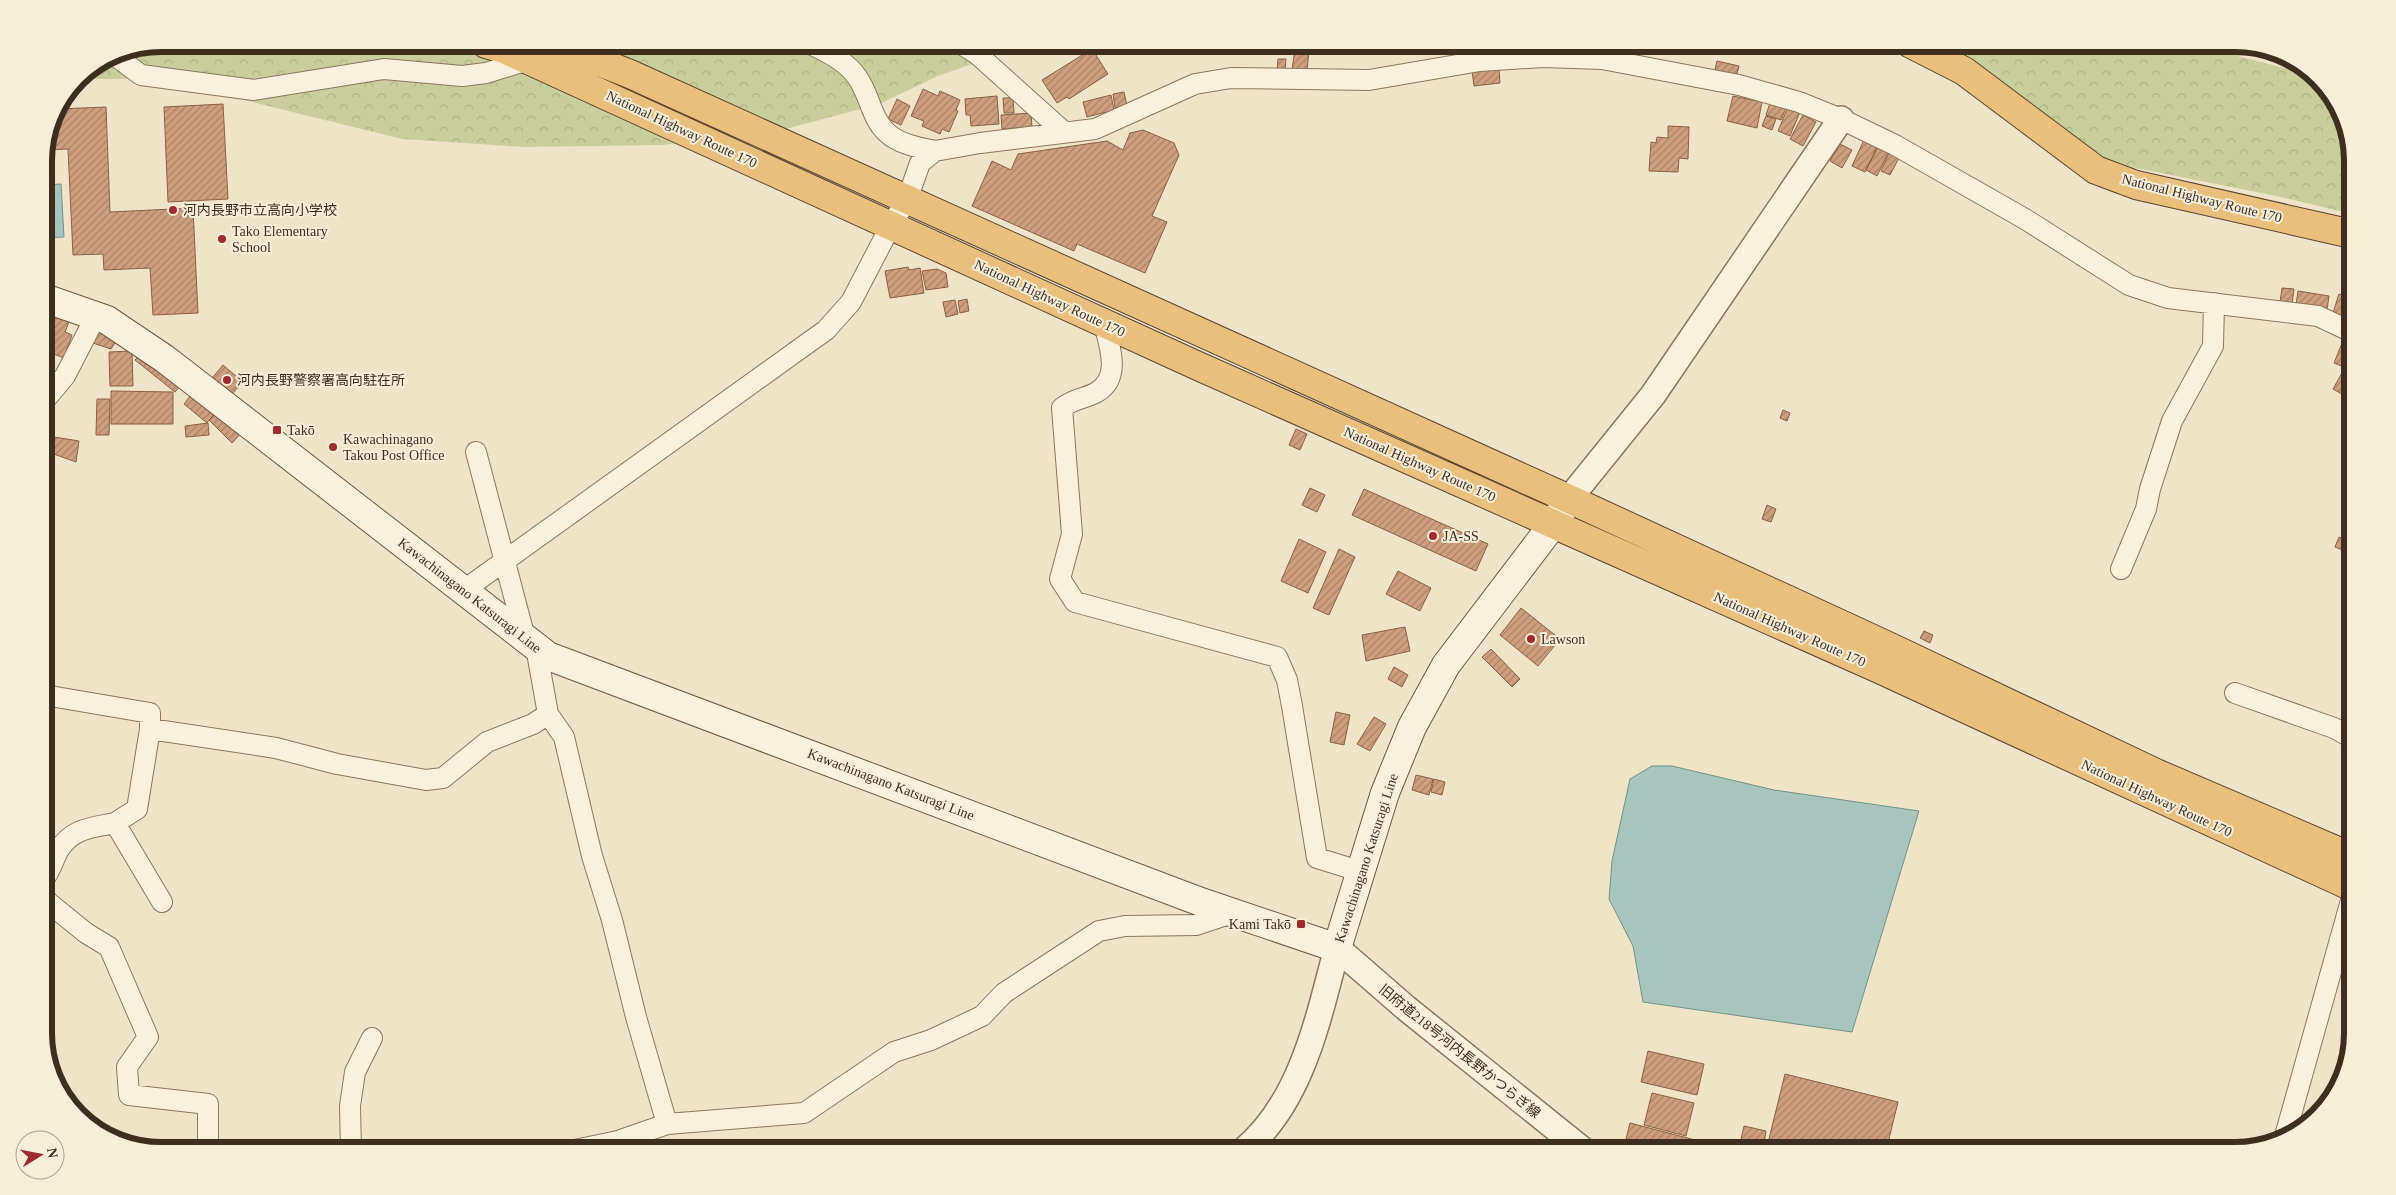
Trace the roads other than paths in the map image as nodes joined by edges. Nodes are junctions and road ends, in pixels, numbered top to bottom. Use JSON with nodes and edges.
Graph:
{"nodes":[{"id":1,"x":1927,"y":52,"type":"edge"},
{"id":2,"x":509,"y":53,"type":"edge"},
{"id":3,"x":576,"y":53,"type":"edge"},
{"id":4,"x":825,"y":53,"type":"edge"},
{"id":5,"x":975,"y":53,"type":"edge"},
{"id":6,"x":121,"y":60,"type":"edge"},
{"id":7,"x":528,"y":60,"type":"junction"},
{"id":8,"x":1841,"y":119,"type":"junction"},
{"id":9,"x":1064,"y":132,"type":"junction"},
{"id":10,"x":935,"y":151,"type":"junction"},
{"id":11,"x":907,"y":200,"type":"junction"},
{"id":12,"x":891,"y":225,"type":"junction"},
{"id":13,"x":2343,"y":232,"type":"edge"},
{"id":14,"x":53,"y":301,"type":"edge"},
{"id":15,"x":2214,"y":304,"type":"junction"},
{"id":16,"x":96,"y":316,"type":"junction"},
{"id":17,"x":1104,"y":323,"type":"junction"},
{"id":18,"x":2343,"y":328,"type":"edge"},
{"id":19,"x":53,"y":390,"type":"edge"},
{"id":20,"x":476,"y":452,"type":"dead end"},
{"id":21,"x":1569,"y":499,"type":"junction"},
{"id":22,"x":1554,"y":523,"type":"junction"},
{"id":23,"x":506,"y":560,"type":"junction"},
{"id":24,"x":2121,"y":569,"type":"dead end"},
{"id":25,"x":464,"y":590,"type":"junction"},
{"id":26,"x":530,"y":642,"type":"junction"},
{"id":27,"x":2235,"y":693,"type":"dead end"},
{"id":28,"x":53,"y":697,"type":"edge"},
{"id":29,"x":548,"y":714,"type":"junction"},
{"id":30,"x":150,"y":729,"type":"junction"},
{"id":31,"x":2344,"y":733,"type":"edge"},
{"id":32,"x":116,"y":823,"type":"junction"},
{"id":33,"x":2344,"y":853,"type":"edge"},
{"id":34,"x":53,"y":864,"type":"edge"},
{"id":35,"x":1360,"y":871,"type":"junction"},
{"id":36,"x":2344,"y":883,"type":"edge"},
{"id":37,"x":162,"y":902,"type":"dead end"},
{"id":38,"x":53,"y":907,"type":"edge"},
{"id":39,"x":1232,"y":913,"type":"junction"},
{"id":40,"x":2344,"y":926,"type":"edge"},
{"id":41,"x":1337,"y":948,"type":"junction"},
{"id":42,"x":372,"y":1038,"type":"dead end"},
{"id":43,"x":667,"y":1124,"type":"junction"},
{"id":44,"x":2287,"y":1129,"type":"edge"},
{"id":45,"x":208,"y":1142,"type":"edge"},
{"id":46,"x":351,"y":1142,"type":"edge"},
{"id":47,"x":609,"y":1142,"type":"edge"},
{"id":48,"x":1254,"y":1142,"type":"edge"},
{"id":49,"x":1573,"y":1142,"type":"edge"}],
"edges":[{"from":1,"to":13,"type":"highway","name":"National Highway Route 170"},
{"from":2,"to":7,"type":"highway","name":"National Highway Route 170"},
{"from":3,"to":11,"type":"highway","name":"National Highway Route 170"},
{"from":4,"to":10,"type":"street"},
{"from":5,"to":9,"type":"street"},
{"from":6,"to":7,"type":"street"},
{"from":7,"to":12,"type":"highway","name":"National Highway Route 170"},
{"from":8,"to":9,"type":"street"},
{"from":8,"to":15,"type":"street"},
{"from":8,"to":21,"type":"street"},
{"from":9,"to":10,"type":"street"},
{"from":10,"to":11,"type":"street"},
{"from":11,"to":12,"type":"street"},
{"from":11,"to":21,"type":"highway","name":"National Highway Route 170"},
{"from":12,"to":17,"type":"highway","name":"National Highway Route 170"},
{"from":12,"to":23,"type":"street"},
{"from":14,"to":16,"type":"main road","name":"Kawachinagano Katsuragi Line"},
{"from":15,"to":18,"type":"street"},
{"from":15,"to":24,"type":"street"},
{"from":16,"to":19,"type":"street"},
{"from":16,"to":25,"type":"main road","name":"Kawachinagano Katsuragi Line"},
{"from":17,"to":22,"type":"highway","name":"National Highway Route 170"},
{"from":17,"to":35,"type":"street"},
{"from":20,"to":23,"type":"street"},
{"from":21,"to":22,"type":"main road","name":"Kawachinagano Katsuragi Line"},
{"from":21,"to":33,"type":"highway","name":"National Highway Route 170"},
{"from":22,"to":35,"type":"main road","name":"Kawachinagano Katsuragi Line"},
{"from":22,"to":36,"type":"highway","name":"National Highway Route 170"},
{"from":23,"to":25,"type":"street"},
{"from":23,"to":26,"type":"street"},
{"from":25,"to":26,"type":"main road","name":"Kawachinagano Katsuragi Line"},
{"from":26,"to":29,"type":"street"},
{"from":26,"to":39,"type":"main road","name":"Kawachinagano Katsuragi Line"},
{"from":27,"to":31,"type":"street"},
{"from":28,"to":30,"type":"street"},
{"from":29,"to":30,"type":"street"},
{"from":29,"to":43,"type":"street"},
{"from":30,"to":32,"type":"street"},
{"from":32,"to":34,"type":"street"},
{"from":32,"to":37,"type":"street"},
{"from":35,"to":41,"type":"main road","name":"Kawachinagano Katsuragi Line"},
{"from":38,"to":45,"type":"street"},
{"from":39,"to":41,"type":"main road","name":"Kawachinagano Katsuragi Line"},
{"from":39,"to":43,"type":"street"},
{"from":40,"to":44,"type":"street"},
{"from":41,"to":48,"type":"street"},
{"from":41,"to":49,"type":"street","name":"旧府道218号河内長野かつらぎ線"},
{"from":42,"to":46,"type":"street"},
{"from":43,"to":47,"type":"street"}]}
